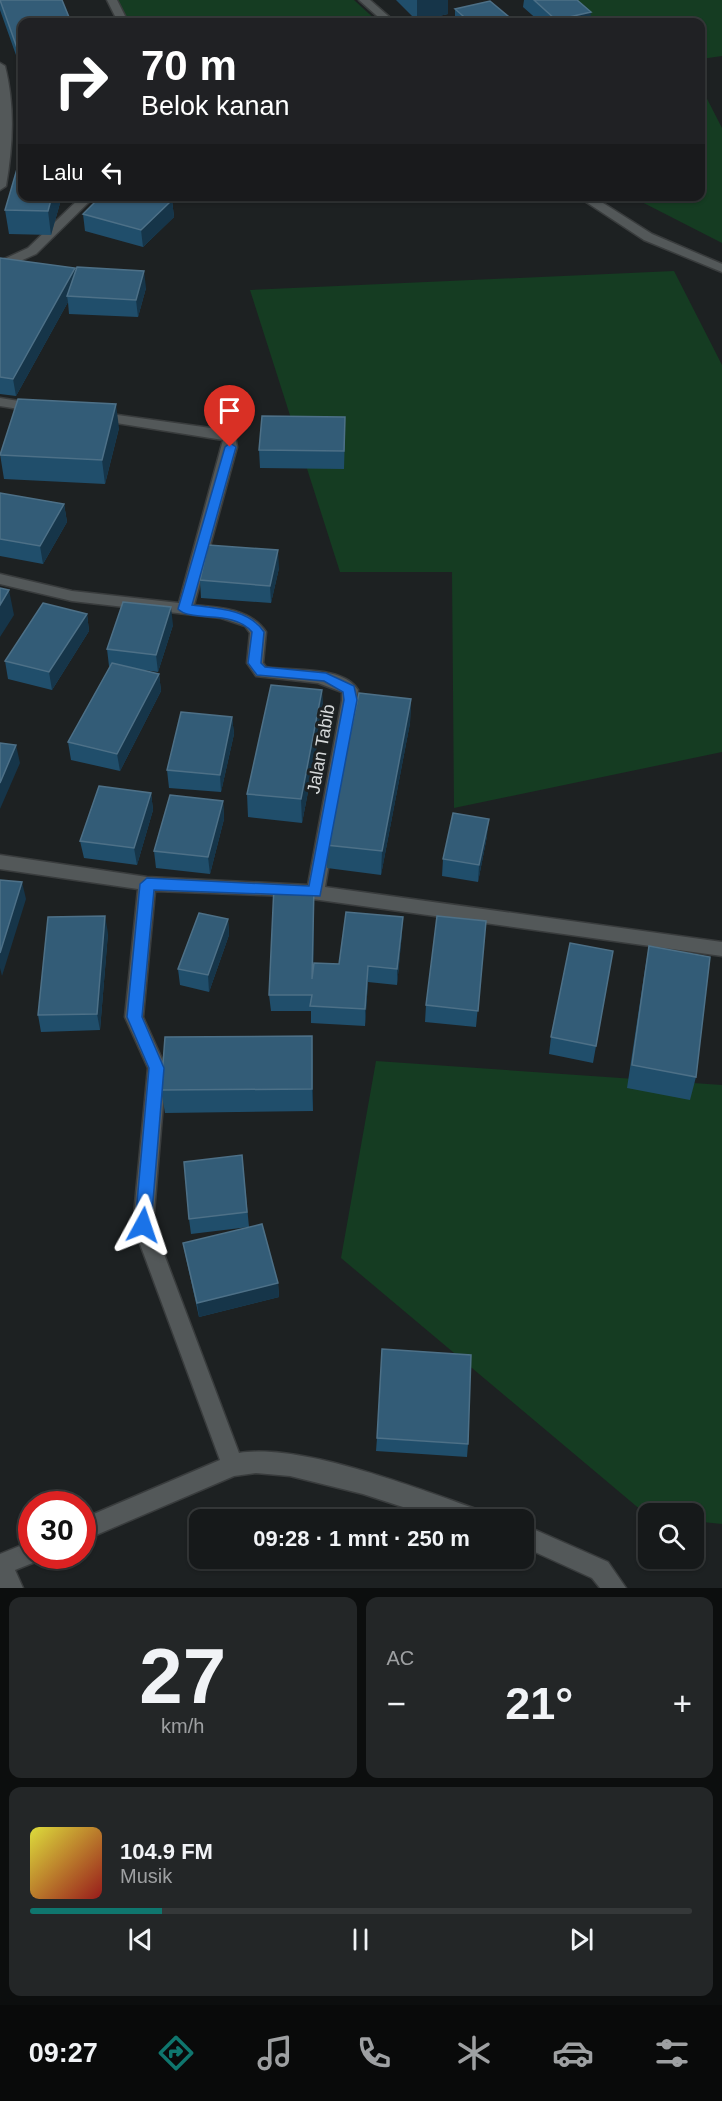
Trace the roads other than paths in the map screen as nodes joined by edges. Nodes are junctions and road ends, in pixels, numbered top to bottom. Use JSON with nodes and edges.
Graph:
{"nodes":[{"id":1,"x":112,"y":0,"type":"edge"},
{"id":2,"x":364,"y":0,"type":"edge"},
{"id":3,"x":121,"y":18,"type":"edge"},
{"id":4,"x":385,"y":18,"type":"edge"},
{"id":5,"x":0,"y":66,"type":"edge"},
{"id":6,"x":0,"y":186,"type":"edge"},
{"id":7,"x":84,"y":201,"type":"edge"},
{"id":8,"x":591,"y":201,"type":"edge"},
{"id":9,"x":0,"y":266,"type":"edge"},
{"id":10,"x":722,"y":268,"type":"edge"},
{"id":11,"x":0,"y":402,"type":"edge"},
{"id":12,"x":47,"y":409,"type":"edge"},
{"id":13,"x":83,"y":414,"type":"edge"},
{"id":14,"x":0,"y":579,"type":"edge"},
{"id":15,"x":185,"y":609,"type":"junction"},
{"id":16,"x":0,"y":862,"type":"edge"},
{"id":17,"x":147,"y":884,"type":"junction"},
{"id":18,"x":315,"y":892,"type":"junction"},
{"id":19,"x":722,"y":949,"type":"edge"},
{"id":20,"x":233,"y":1465,"type":"junction"},
{"id":21,"x":445,"y":1509,"type":"edge"},
{"id":22,"x":96,"y":1524,"type":"edge"},
{"id":23,"x":534,"y":1540,"type":"edge"},
{"id":24,"x":18,"y":1558,"type":"edge"},
{"id":25,"x":0,"y":1565,"type":"edge"},
{"id":26,"x":12,"y":1588,"type":"edge"},
{"id":27,"x":615,"y":1588,"type":"edge"}],
"edges":[{"from":1,"to":3,"type":"street"},
{"from":2,"to":4,"type":"street"},
{"from":5,"to":6,"type":"street"},
{"from":7,"to":9,"type":"street"},
{"from":8,"to":10,"type":"street"},
{"from":11,"to":12,"type":"street"},
{"from":13,"to":15,"type":"street"},
{"from":14,"to":15,"type":"street","name":"Jalan Tabib"},
{"from":15,"to":18,"type":"street","name":"Jalan Tabib"},
{"from":16,"to":17,"type":"street"},
{"from":17,"to":18,"type":"street"},
{"from":17,"to":20,"type":"street"},
{"from":18,"to":19,"type":"street"},
{"from":20,"to":21,"type":"street"},
{"from":20,"to":22,"type":"street"},
{"from":23,"to":27,"type":"street"},
{"from":24,"to":25,"type":"street"},
{"from":25,"to":26,"type":"street"}]}
